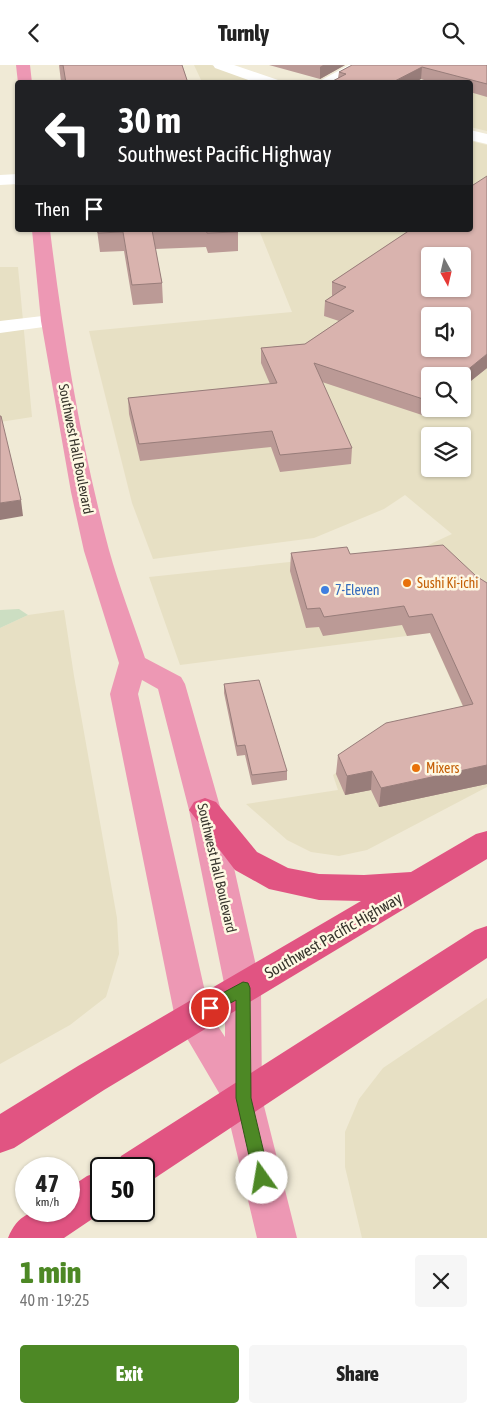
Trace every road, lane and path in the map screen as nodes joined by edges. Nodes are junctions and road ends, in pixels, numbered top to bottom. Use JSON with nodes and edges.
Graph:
{"nodes":[{"id":1,"x":23,"y":65,"type":"edge"},
{"id":2,"x":220,"y":65,"type":"edge"},
{"id":3,"x":360,"y":65,"type":"edge"},
{"id":4,"x":25,"y":80,"type":"edge"},
{"id":5,"x":264,"y":80,"type":"edge"},
{"id":6,"x":329,"y":80,"type":"edge"},
{"id":7,"x":473,"y":136,"type":"edge"},
{"id":8,"x":487,"y":139,"type":"edge"},
{"id":9,"x":15,"y":179,"type":"edge"},
{"id":10,"x":0,"y":180,"type":"edge"},
{"id":11,"x":41,"y":232,"type":"edge"},
{"id":12,"x":51,"y":321,"type":"junction"},
{"id":13,"x":0,"y":327,"type":"edge"},
{"id":14,"x":133,"y":663,"type":"junction"},
{"id":15,"x":205,"y":810,"type":"junction"},
{"id":16,"x":487,"y":843,"type":"edge"},
{"id":17,"x":418,"y":885,"type":"junction"},
{"id":18,"x":487,"y":940,"type":"edge"},
{"id":19,"x":243,"y":988,"type":"junction"},
{"id":20,"x":193,"y":1018,"type":"junction"},
{"id":21,"x":244,"y":1098,"type":"junction"},
{"id":22,"x":0,"y":1135,"type":"edge"},
{"id":23,"x":153,"y":1157,"type":"edge"},
{"id":24,"x":90,"y":1197,"type":"edge"},
{"id":25,"x":28,"y":1238,"type":"edge"},
{"id":26,"x":277,"y":1238,"type":"edge"}],
"edges":[{"from":1,"to":4,"type":"main road"},
{"from":2,"to":5,"type":"street"},
{"from":3,"to":6,"type":"street"},
{"from":7,"to":8,"type":"street"},
{"from":9,"to":10,"type":"street"},
{"from":11,"to":12,"type":"main road","name":"Southwest Hall Boulevard"},
{"from":12,"to":13,"type":"street"},
{"from":12,"to":14,"type":"main road","name":"Southwest Hall Boulevard"},
{"from":14,"to":15,"type":"main road","name":"Southwest Hall Boulevard"},
{"from":14,"to":20,"type":"main road","name":"Southwest Hall Boulevard"},
{"from":15,"to":17,"type":"highway"},
{"from":15,"to":19,"type":"main road","name":"Southwest Hall Boulevard"},
{"from":16,"to":17,"type":"highway","name":"Southwest Pacific Highway"},
{"from":17,"to":19,"type":"highway","name":"Southwest Pacific Highway"},
{"from":18,"to":21,"type":"highway"},
{"from":19,"to":20,"type":"highway","name":"Southwest Pacific Highway"},
{"from":19,"to":21,"type":"main road","name":"Southwest Hall Boulevard"},
{"from":20,"to":21,"type":"main road","name":"Southwest Hall Boulevard"},
{"from":20,"to":22,"type":"highway","name":"Southwest Pacific Highway"},
{"from":21,"to":23,"type":"highway"},
{"from":21,"to":26,"type":"main road","name":"Southwest Hall Boulevard"},
{"from":24,"to":25,"type":"highway"}]}
